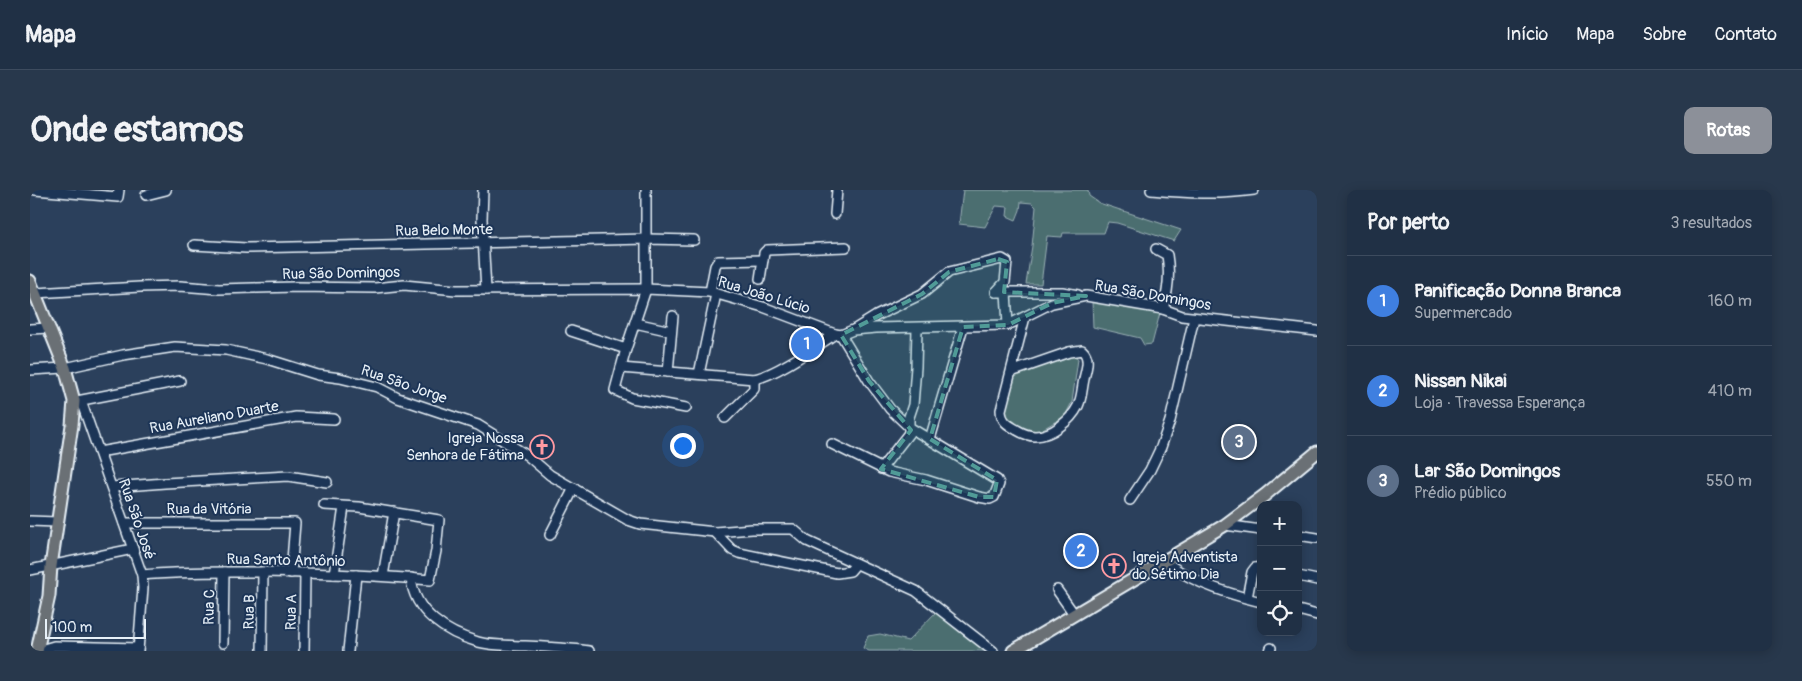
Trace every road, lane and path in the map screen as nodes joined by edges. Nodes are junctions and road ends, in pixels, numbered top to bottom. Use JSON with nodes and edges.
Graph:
{"nodes":[{"id":1,"x":35,"y":190,"type":"edge"},
{"id":2,"x":166,"y":190,"type":"edge"},
{"id":3,"x":483,"y":190,"type":"edge"},
{"id":4,"x":646,"y":190,"type":"edge"},
{"id":5,"x":837,"y":190,"type":"edge"},
{"id":6,"x":1151,"y":190,"type":"edge"},
{"id":7,"x":1254,"y":190,"type":"edge"},
{"id":8,"x":77,"y":192,"type":"edge"},
{"id":9,"x":118,"y":194,"type":"edge"},
{"id":10,"x":146,"y":196,"type":"dead end"},
{"id":11,"x":835,"y":214,"type":"dead end"},
{"id":12,"x":647,"y":239,"type":"junction"},
{"id":13,"x":694,"y":240,"type":"dead end"},
{"id":14,"x":483,"y":243,"type":"junction"},
{"id":15,"x":194,"y":245,"type":"dead end"},
{"id":16,"x":846,"y":247,"type":"dead end"},
{"id":17,"x":1156,"y":249,"type":"dead end"},
{"id":18,"x":762,"y":260,"type":"junction"},
{"id":19,"x":760,"y":279,"type":"dead end"},
{"id":20,"x":30,"y":281,"type":"edge"},
{"id":21,"x":646,"y":289,"type":"junction"},
{"id":22,"x":486,"y":290,"type":"junction"},
{"id":23,"x":1006,"y":292,"type":"junction"},
{"id":24,"x":35,"y":293,"type":"junction"},
{"id":25,"x":713,"y":293,"type":"junction"},
{"id":26,"x":1086,"y":296,"type":"junction"},
{"id":27,"x":1163,"y":309,"type":"junction"},
{"id":28,"x":673,"y":316,"type":"dead end"},
{"id":29,"x":1025,"y":317,"type":"junction"},
{"id":30,"x":1194,"y":318,"type":"junction"},
{"id":31,"x":635,"y":323,"type":"junction"},
{"id":32,"x":1008,"y":326,"type":"junction"},
{"id":33,"x":963,"y":327,"type":"junction"},
{"id":34,"x":50,"y":328,"type":"junction"},
{"id":35,"x":917,"y":328,"type":"junction"},
{"id":36,"x":30,"y":329,"type":"edge"},
{"id":37,"x":853,"y":330,"type":"junction"},
{"id":38,"x":571,"y":331,"type":"dead end"},
{"id":39,"x":671,"y":331,"type":"junction"},
{"id":40,"x":1317,"y":331,"type":"edge"},
{"id":41,"x":838,"y":335,"type":"junction"},
{"id":42,"x":626,"y":349,"type":"junction"},
{"id":43,"x":65,"y":368,"type":"junction"},
{"id":44,"x":621,"y":368,"type":"junction"},
{"id":45,"x":30,"y":370,"type":"edge"},
{"id":46,"x":668,"y":372,"type":"junction"},
{"id":47,"x":1011,"y":372,"type":"junction"},
{"id":48,"x":699,"y":374,"type":"junction"},
{"id":49,"x":754,"y":379,"type":"junction"},
{"id":50,"x":180,"y":381,"type":"dead end"},
{"id":51,"x":78,"y":401,"type":"junction"},
{"id":52,"x":686,"y":408,"type":"dead end"},
{"id":53,"x":725,"y":418,"type":"dead end"},
{"id":54,"x":334,"y":419,"type":"dead end"},
{"id":55,"x":909,"y":427,"type":"junction"},
{"id":56,"x":930,"y":439,"type":"junction"},
{"id":57,"x":832,"y":444,"type":"dead end"},
{"id":58,"x":99,"y":452,"type":"junction"},
{"id":59,"x":1317,"y":452,"type":"edge"},
{"id":60,"x":881,"y":469,"type":"junction"},
{"id":61,"x":326,"y":482,"type":"dead end"},
{"id":62,"x":112,"y":488,"type":"junction"},
{"id":63,"x":574,"y":488,"type":"junction"},
{"id":64,"x":1130,"y":500,"type":"dead end"},
{"id":65,"x":324,"y":505,"type":"dead end"},
{"id":66,"x":344,"y":507,"type":"junction"},
{"id":67,"x":394,"y":512,"type":"junction"},
{"id":68,"x":30,"y":521,"type":"edge"},
{"id":69,"x":57,"y":522,"type":"junction"},
{"id":70,"x":124,"y":523,"type":"junction"},
{"id":71,"x":1225,"y":525,"type":"junction"},
{"id":72,"x":1257,"y":529,"type":"edge"},
{"id":73,"x":715,"y":532,"type":"junction"},
{"id":74,"x":550,"y":535,"type":"dead end"},
{"id":75,"x":1302,"y":536,"type":"edge"},
{"id":76,"x":1317,"y":538,"type":"edge"},
{"id":77,"x":134,"y":549,"type":"junction"},
{"id":78,"x":1165,"y":561,"type":"junction"},
{"id":79,"x":856,"y":564,"type":"junction"},
{"id":80,"x":51,"y":566,"type":"junction"},
{"id":81,"x":1257,"y":568,"type":"edge"},
{"id":82,"x":30,"y":570,"type":"edge"},
{"id":83,"x":224,"y":572,"type":"junction"},
{"id":84,"x":263,"y":572,"type":"junction"},
{"id":85,"x":291,"y":573,"type":"junction"},
{"id":86,"x":305,"y":573,"type":"junction"},
{"id":87,"x":334,"y":574,"type":"junction"},
{"id":88,"x":142,"y":575,"type":"junction"},
{"id":89,"x":356,"y":575,"type":"junction"},
{"id":90,"x":383,"y":576,"type":"junction"},
{"id":91,"x":1302,"y":577,"type":"edge"},
{"id":92,"x":411,"y":578,"type":"junction"},
{"id":93,"x":1317,"y":580,"type":"edge"},
{"id":94,"x":1057,"y":590,"type":"dead end"},
{"id":95,"x":1247,"y":598,"type":"junction"},
{"id":96,"x":1257,"y":601,"type":"edge"},
{"id":97,"x":1302,"y":611,"type":"edge"},
{"id":98,"x":1074,"y":614,"type":"junction"},
{"id":99,"x":1317,"y":615,"type":"edge"},
{"id":100,"x":223,"y":643,"type":"dead end"},
{"id":101,"x":512,"y":648,"type":"edge"},
{"id":102,"x":138,"y":650,"type":"edge"},
{"id":103,"x":36,"y":651,"type":"edge"},
{"id":104,"x":262,"y":651,"type":"edge"},
{"id":105,"x":304,"y":651,"type":"edge"},
{"id":106,"x":348,"y":651,"type":"edge"},
{"id":107,"x":589,"y":651,"type":"edge"},
{"id":108,"x":993,"y":651,"type":"edge"},
{"id":109,"x":1013,"y":651,"type":"edge"}],
"edges":[{"from":1,"to":8,"type":"street"},
{"from":2,"to":10,"type":"street"},
{"from":3,"to":14,"type":"street"},
{"from":4,"to":12,"type":"street"},
{"from":5,"to":11,"type":"street"},
{"from":6,"to":7,"type":"street"},
{"from":8,"to":9,"type":"street"},
{"from":12,"to":13,"type":"street","name":"Rua Belo Monte"},
{"from":12,"to":14,"type":"street","name":"Rua Belo Monte"},
{"from":12,"to":21,"type":"street"},
{"from":14,"to":15,"type":"street","name":"Rua Belo Monte"},
{"from":14,"to":22,"type":"street"},
{"from":16,"to":18,"type":"street"},
{"from":17,"to":27,"type":"street"},
{"from":18,"to":19,"type":"street"},
{"from":18,"to":25,"type":"street"},
{"from":20,"to":24,"type":"main road"},
{"from":21,"to":22,"type":"street","name":"Rua São Domingos"},
{"from":21,"to":25,"type":"street","name":"Rua João Lúcio"},
{"from":21,"to":31,"type":"street"},
{"from":22,"to":24,"type":"street","name":"Rua São Domingos"},
{"from":23,"to":26,"type":"street"},
{"from":23,"to":32,"type":"street"},
{"from":23,"to":37,"type":"street"},
{"from":24,"to":34,"type":"main road"},
{"from":25,"to":41,"type":"street","name":"Rua João Lúcio"},
{"from":25,"to":48,"type":"street"},
{"from":26,"to":27,"type":"street","name":"Rua São Domingos"},
{"from":26,"to":29,"type":"street","name":"Rua São Domingos"},
{"from":27,"to":30,"type":"street","name":"Rua São Domingos"},
{"from":28,"to":39,"type":"street"},
{"from":29,"to":32,"type":"street","name":"Rua São Domingos"},
{"from":29,"to":47,"type":"street"},
{"from":30,"to":40,"type":"street","name":"Rua São Domingos"},
{"from":30,"to":64,"type":"street"},
{"from":31,"to":39,"type":"street"},
{"from":31,"to":42,"type":"street"},
{"from":32,"to":33,"type":"street","name":"Rua São Domingos"},
{"from":33,"to":35,"type":"street","name":"Rua São Domingos"},
{"from":33,"to":56,"type":"street"},
{"from":34,"to":36,"type":"street"},
{"from":34,"to":43,"type":"main road"},
{"from":35,"to":37,"type":"street","name":"Rua São Domingos"},
{"from":35,"to":55,"type":"street"},
{"from":37,"to":41,"type":"street","name":"Rua São Domingos"},
{"from":38,"to":42,"type":"street"},
{"from":39,"to":46,"type":"street"},
{"from":41,"to":49,"type":"street","name":"Rua São Domingos"},
{"from":41,"to":55,"type":"street"},
{"from":42,"to":44,"type":"street"},
{"from":43,"to":45,"type":"street","name":"Rua São Jorge"},
{"from":43,"to":51,"type":"main road"},
{"from":43,"to":63,"type":"street","name":"Rua São Jorge"},
{"from":44,"to":46,"type":"street"},
{"from":44,"to":52,"type":"street"},
{"from":46,"to":48,"type":"street"},
{"from":47,"to":47,"type":"street"},
{"from":48,"to":49,"type":"street"},
{"from":49,"to":53,"type":"street"},
{"from":50,"to":51,"type":"street"},
{"from":51,"to":58,"type":"street","name":"Rua São José"},
{"from":51,"to":69,"type":"main road"},
{"from":54,"to":58,"type":"street","name":"Rua Aureliano Duarte"},
{"from":55,"to":56,"type":"street"},
{"from":55,"to":60,"type":"street"},
{"from":56,"to":60,"type":"street"},
{"from":57,"to":60,"type":"street"},
{"from":58,"to":62,"type":"street","name":"Rua São José"},
{"from":59,"to":71,"type":"main road"},
{"from":61,"to":62,"type":"street"},
{"from":62,"to":70,"type":"street","name":"Rua São José"},
{"from":63,"to":73,"type":"street","name":"Rua São Jorge"},
{"from":63,"to":74,"type":"street"},
{"from":65,"to":66,"type":"street"},
{"from":66,"to":67,"type":"street"},
{"from":66,"to":87,"type":"street"},
{"from":67,"to":90,"type":"street"},
{"from":67,"to":92,"type":"street","name":"Rua Santo Antônio"},
{"from":68,"to":69,"type":"street"},
{"from":69,"to":80,"type":"main road"},
{"from":70,"to":77,"type":"street","name":"Rua São José"},
{"from":70,"to":85,"type":"street","name":"Rua da Vitória"},
{"from":71,"to":72,"type":"street"},
{"from":71,"to":78,"type":"main road"},
{"from":73,"to":79,"type":"street","name":"Rua São Jorge"},
{"from":73,"to":79,"type":"street"},
{"from":75,"to":76,"type":"street"},
{"from":77,"to":80,"type":"street"},
{"from":77,"to":88,"type":"street","name":"Rua São José"},
{"from":78,"to":95,"type":"street"},
{"from":78,"to":98,"type":"main road"},
{"from":79,"to":108,"type":"street","name":"Rua São Jorge"},
{"from":80,"to":82,"type":"street"},
{"from":80,"to":103,"type":"main road"},
{"from":81,"to":95,"type":"street"},
{"from":83,"to":84,"type":"street","name":"Rua Santo Antônio"},
{"from":83,"to":88,"type":"street","name":"Rua Santo Antônio"},
{"from":83,"to":100,"type":"street","name":"Rua C"},
{"from":84,"to":85,"type":"street","name":"Rua Santo Antônio"},
{"from":84,"to":104,"type":"street","name":"Rua B"},
{"from":85,"to":86,"type":"street","name":"Rua Santo Antônio"},
{"from":86,"to":87,"type":"street","name":"Rua Santo Antônio"},
{"from":86,"to":105,"type":"street","name":"Rua A"},
{"from":87,"to":89,"type":"street","name":"Rua Santo Antônio"},
{"from":88,"to":102,"type":"street","name":"Rua São José"},
{"from":89,"to":90,"type":"street","name":"Rua Santo Antônio"},
{"from":89,"to":106,"type":"street"},
{"from":90,"to":92,"type":"street","name":"Rua Santo Antônio"},
{"from":91,"to":93,"type":"street"},
{"from":92,"to":101,"type":"street"},
{"from":94,"to":98,"type":"street"},
{"from":95,"to":96,"type":"street"},
{"from":97,"to":99,"type":"street"},
{"from":98,"to":109,"type":"main road"},
{"from":101,"to":107,"type":"street"},
{"from":102,"to":103,"type":"street"}]}
